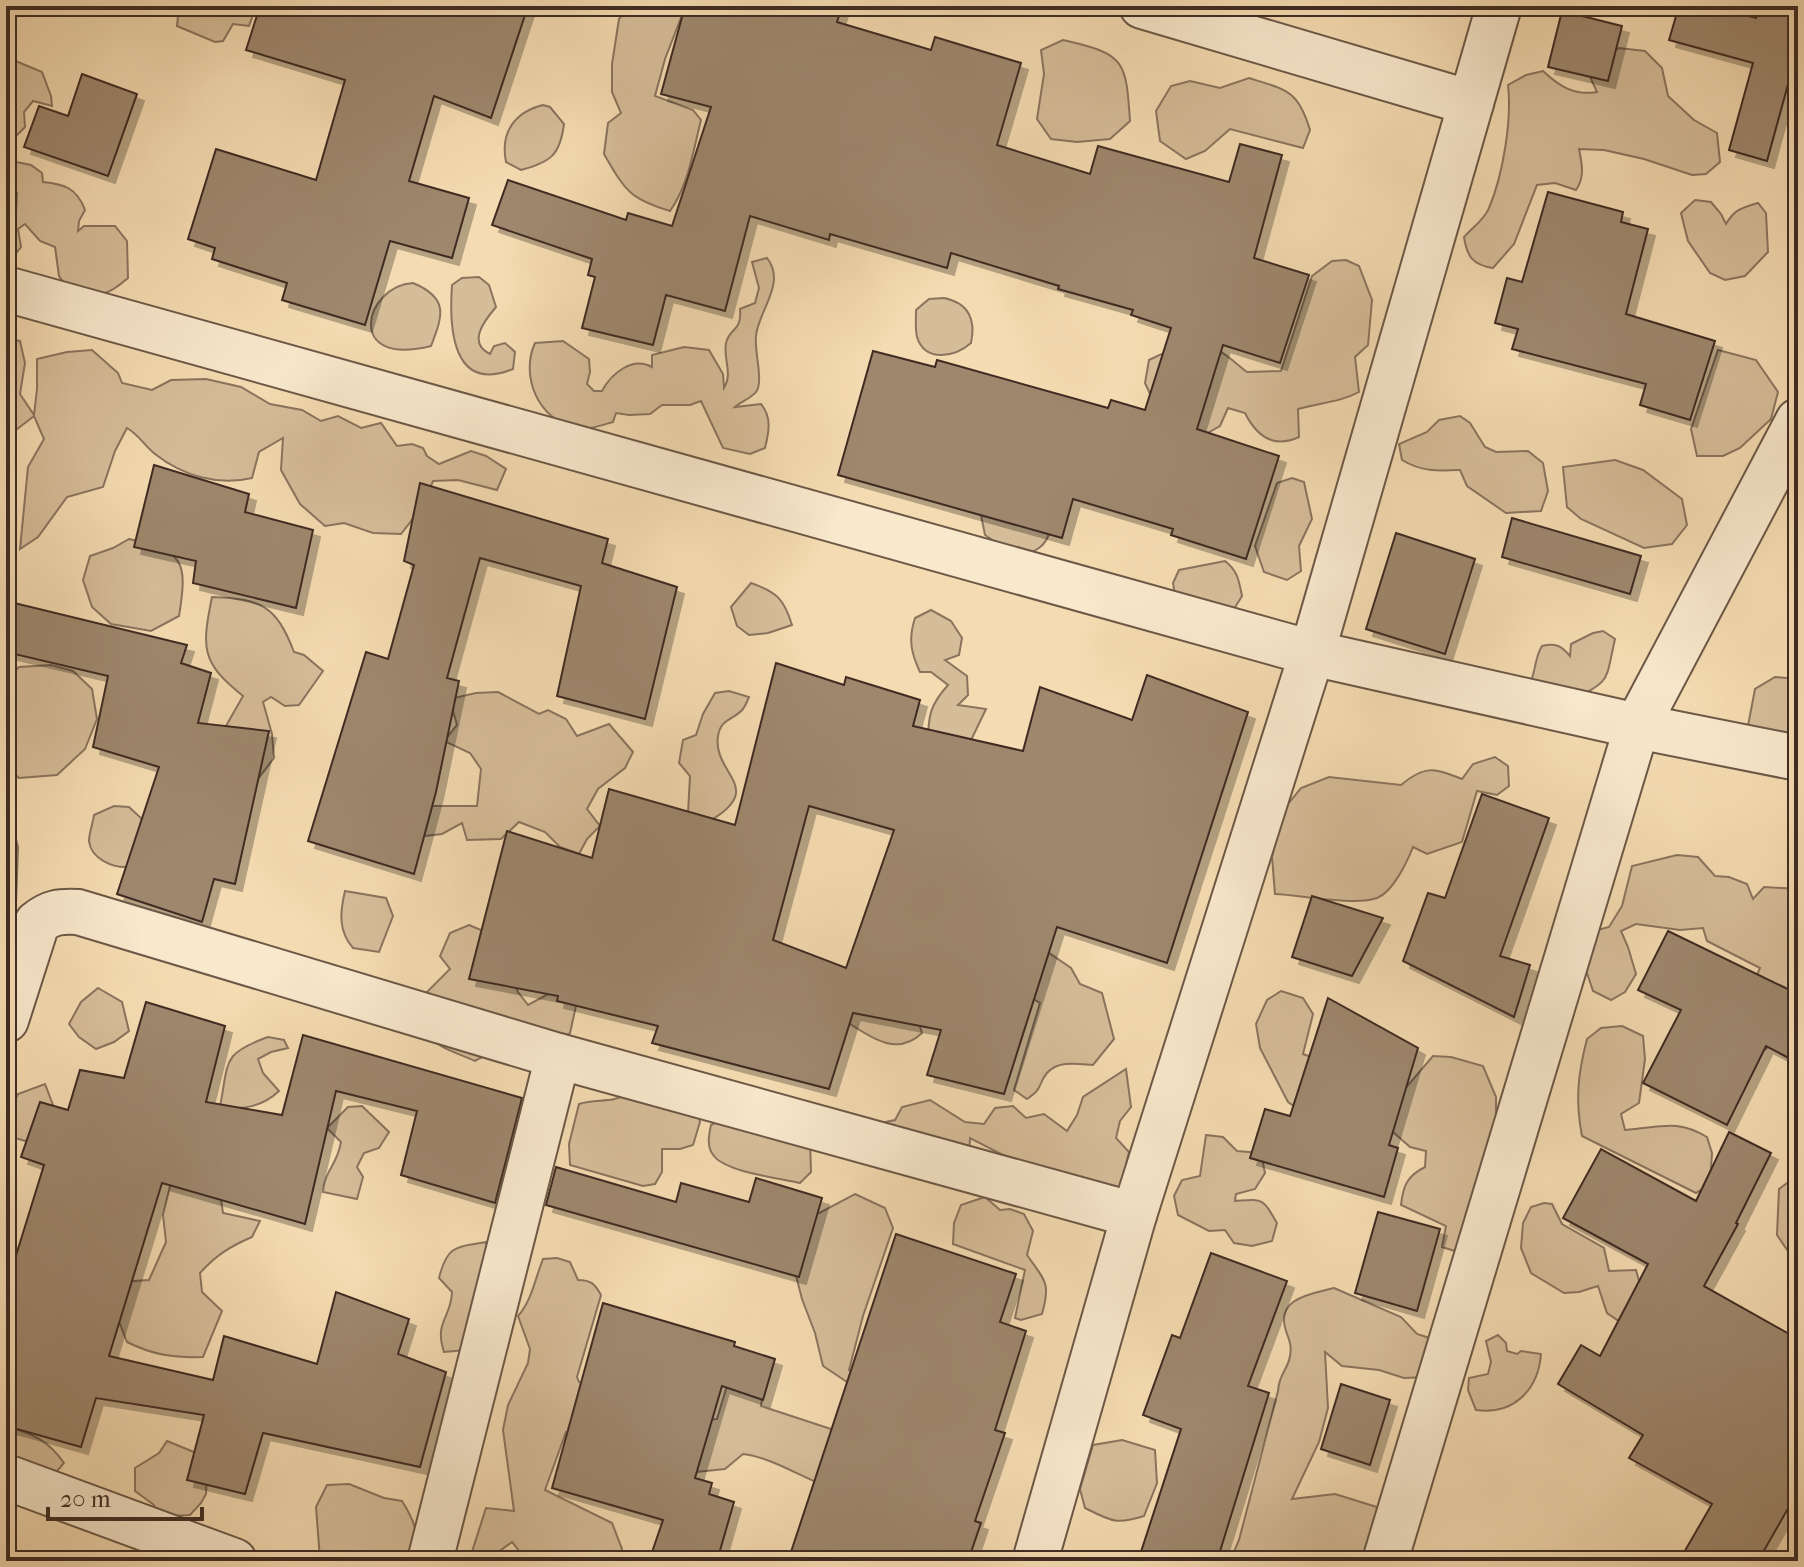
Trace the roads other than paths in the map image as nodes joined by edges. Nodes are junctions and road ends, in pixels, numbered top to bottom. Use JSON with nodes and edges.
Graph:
{"nodes":[{"id":1,"x":1142,"y":6,"type":"edge"},
{"id":2,"x":1499,"y":6,"type":"edge"},
{"id":3,"x":1471,"y":103,"type":"junction"},
{"id":4,"x":6,"y":289,"type":"edge"},
{"id":5,"x":1798,"y":421,"type":"edge"},
{"id":6,"x":1312,"y":653,"type":"junction"},
{"id":7,"x":1637,"y":726,"type":"junction"},
{"id":8,"x":1798,"y":758,"type":"edge"},
{"id":9,"x":6,"y":1020,"type":"edge"},
{"id":10,"x":558,"y":1056,"type":"junction"},
{"id":11,"x":1134,"y":1215,"type":"junction"},
{"id":12,"x":6,"y":1477,"type":"edge"},
{"id":13,"x":234,"y":1561,"type":"edge"},
{"id":14,"x":430,"y":1561,"type":"edge"},
{"id":15,"x":1035,"y":1561,"type":"edge"},
{"id":16,"x":1385,"y":1561,"type":"edge"}],
"edges":[{"from":1,"to":3,"type":"street"},
{"from":2,"to":3,"type":"street"},
{"from":3,"to":6,"type":"street"},
{"from":4,"to":6,"type":"street"},
{"from":5,"to":7,"type":"street"},
{"from":6,"to":7,"type":"street"},
{"from":6,"to":11,"type":"street"},
{"from":7,"to":8,"type":"street"},
{"from":7,"to":16,"type":"street"},
{"from":9,"to":10,"type":"street"},
{"from":10,"to":11,"type":"street"},
{"from":10,"to":14,"type":"street"},
{"from":11,"to":15,"type":"street"},
{"from":12,"to":13,"type":"street"}]}
